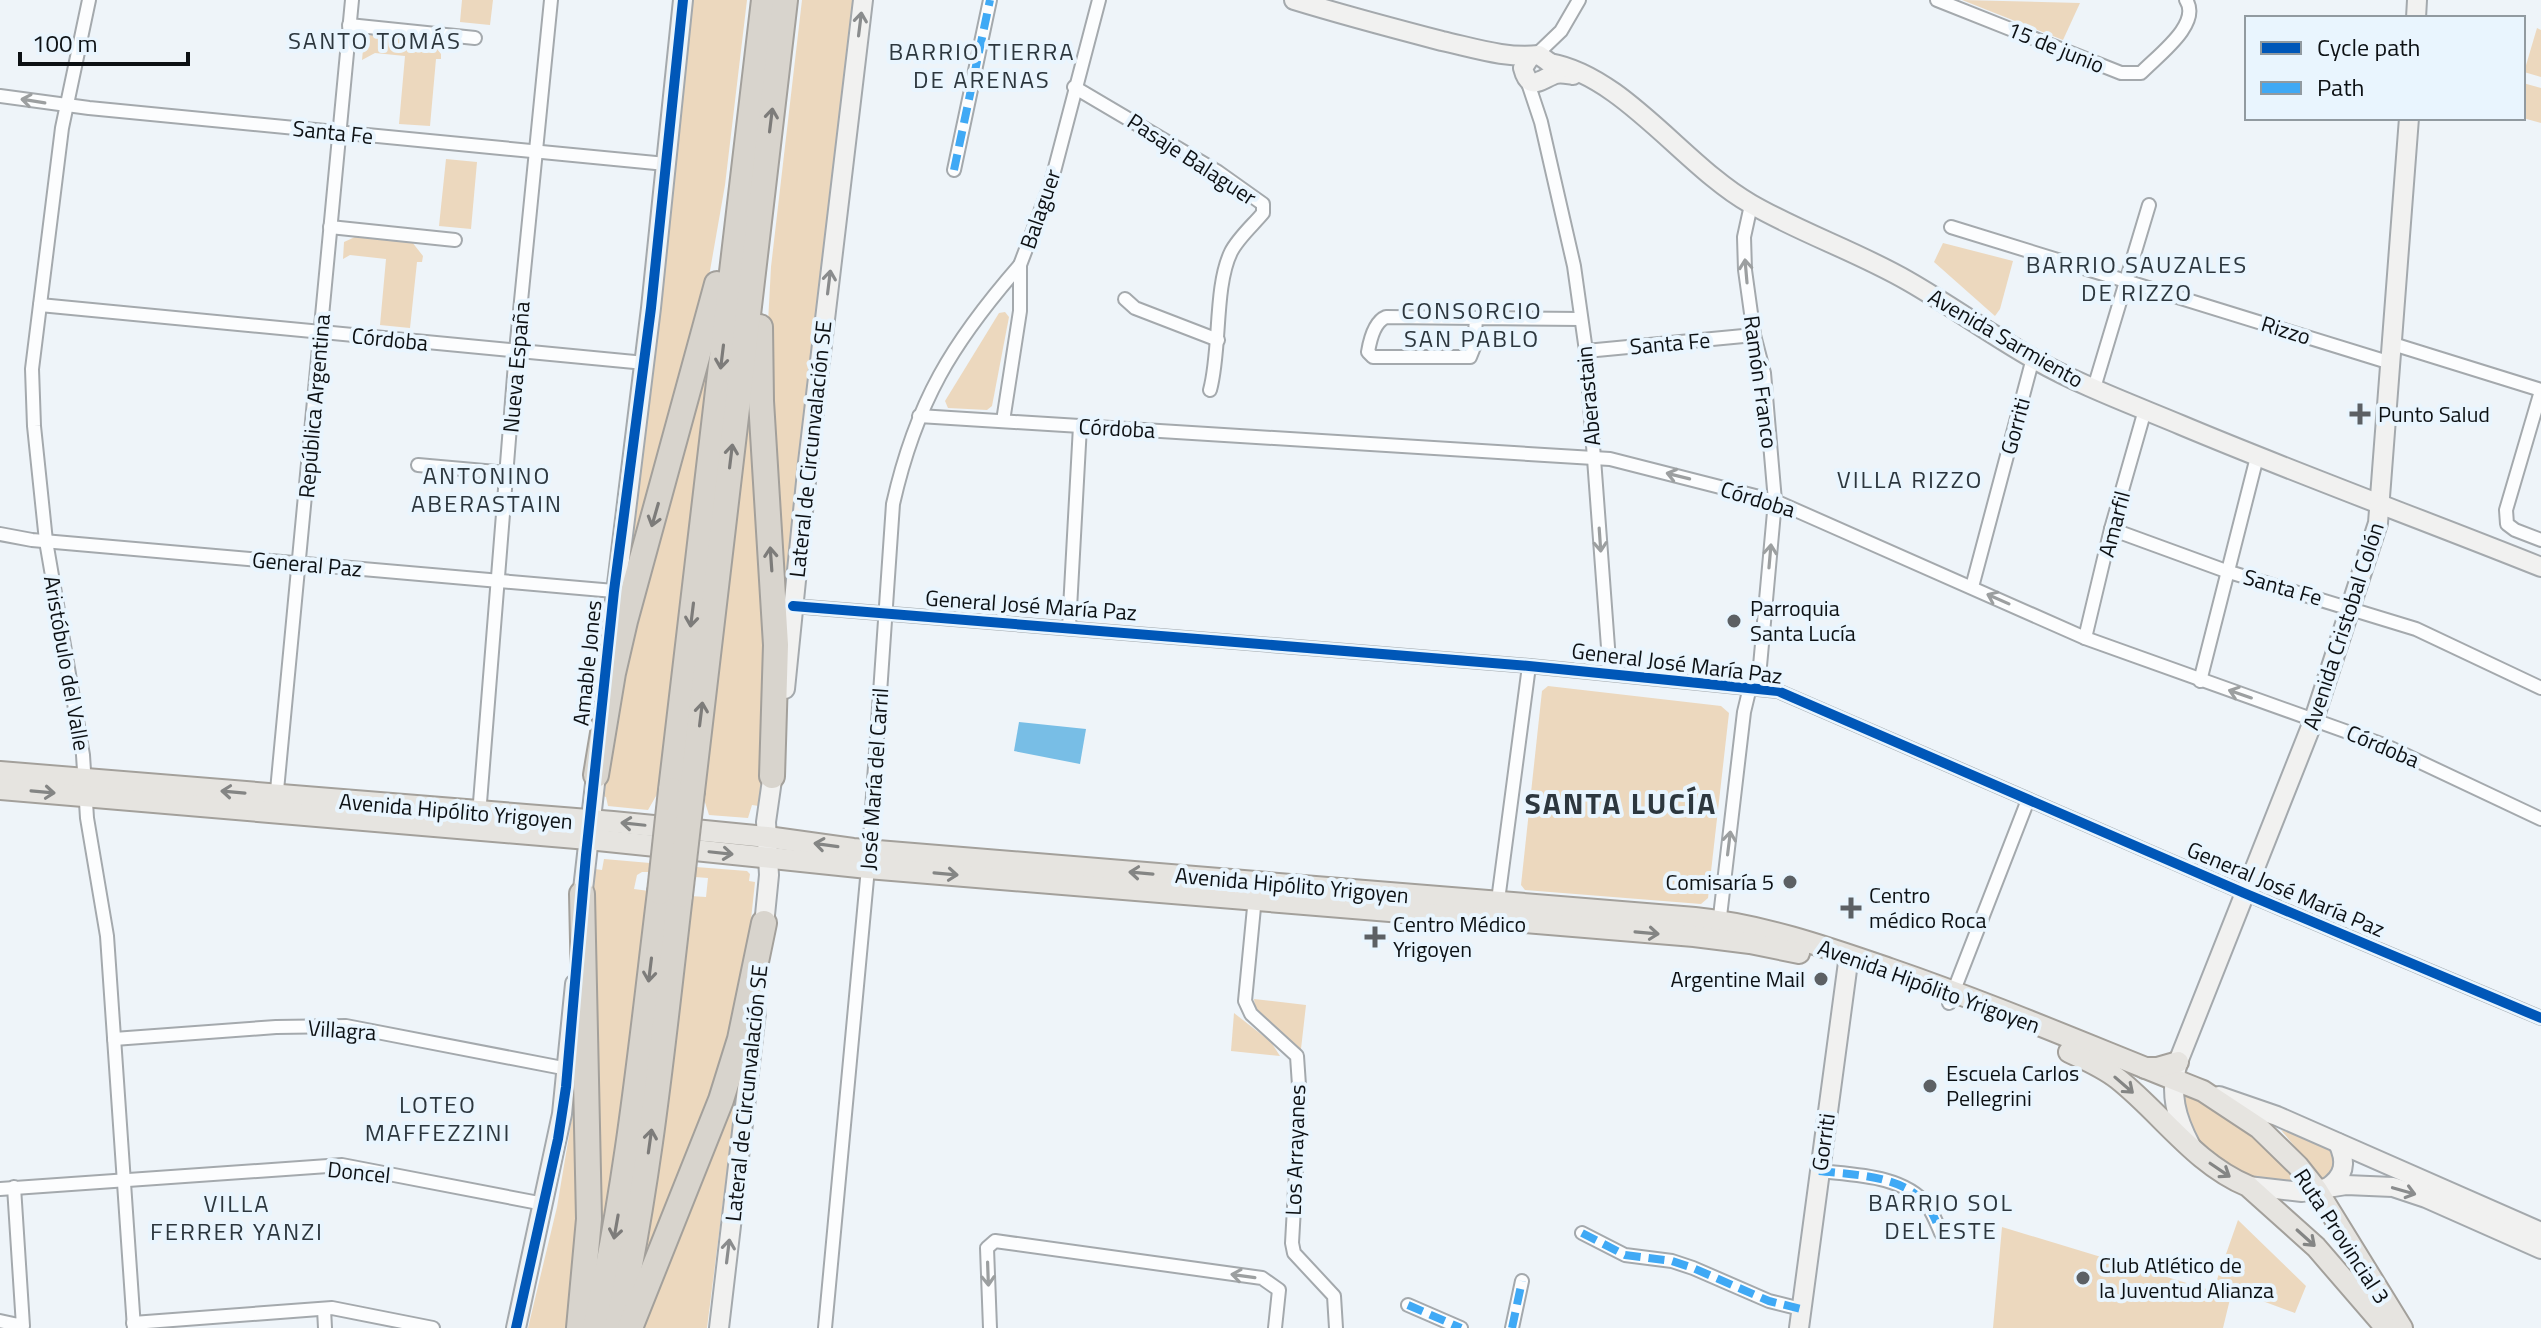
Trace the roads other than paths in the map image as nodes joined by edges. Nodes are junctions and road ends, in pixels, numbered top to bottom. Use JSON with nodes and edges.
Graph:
{"nodes":[{"id":1,"x":89,"y":0,"type":"edge"},
{"id":2,"x":352,"y":0,"type":"edge"},
{"id":3,"x":551,"y":0,"type":"edge"},
{"id":4,"x":683,"y":0,"type":"edge"},
{"id":5,"x":758,"y":0,"type":"edge"},
{"id":6,"x":764,"y":0,"type":"edge"},
{"id":7,"x":787,"y":0,"type":"edge"},
{"id":8,"x":863,"y":0,"type":"edge"},
{"id":9,"x":990,"y":0,"type":"edge"},
{"id":10,"x":1099,"y":0,"type":"edge"},
{"id":11,"x":1294,"y":0,"type":"edge"},
{"id":12,"x":1579,"y":0,"type":"edge"},
{"id":13,"x":1937,"y":0,"type":"edge"},
{"id":14,"x":2186,"y":0,"type":"edge"},
{"id":15,"x":349,"y":25,"type":"junction"},
{"id":16,"x":475,"y":38,"type":"dead end"},
{"id":17,"x":1539,"y":68,"type":"junction"},
{"id":18,"x":1074,"y":87,"type":"junction"},
{"id":19,"x":0,"y":96,"type":"edge"},
{"id":20,"x":66,"y":105,"type":"junction"},
{"id":21,"x":750,"y":118,"type":"junction"},
{"id":22,"x":2409,"y":120,"type":"edge"},
{"id":23,"x":1541,"y":122,"type":"junction"},
{"id":24,"x":339,"y":133,"type":"junction"},
{"id":25,"x":536,"y":152,"type":"junction"},
{"id":26,"x":666,"y":164,"type":"junction"},
{"id":27,"x":744,"y":168,"type":"junction"},
{"id":28,"x":954,"y":170,"type":"dead end"},
{"id":29,"x":762,"y":198,"type":"junction"},
{"id":30,"x":1751,"y":205,"type":"junction"},
{"id":31,"x":2149,"y":205,"type":"dead end"},
{"id":32,"x":330,"y":227,"type":"junction"},
{"id":33,"x":1951,"y":227,"type":"dead end"},
{"id":34,"x":455,"y":240,"type":"dead end"},
{"id":35,"x":1020,"y":265,"type":"junction"},
{"id":36,"x":2127,"y":282,"type":"junction"},
{"id":37,"x":1125,"y":299,"type":"dead end"},
{"id":38,"x":40,"y":305,"type":"junction"},
{"id":39,"x":1476,"y":319,"type":"junction"},
{"id":40,"x":1581,"y":319,"type":"junction"},
{"id":41,"x":321,"y":332,"type":"junction"},
{"id":42,"x":1754,"y":335,"type":"junction"},
{"id":43,"x":1218,"y":340,"type":"junction"},
{"id":44,"x":2393,"y":344,"type":"junction"},
{"id":45,"x":516,"y":351,"type":"junction"},
{"id":46,"x":1586,"y":351,"type":"junction"},
{"id":47,"x":2033,"y":358,"type":"junction"},
{"id":48,"x":645,"y":363,"type":"junction"},
{"id":49,"x":2391,"y":363,"type":"junction"},
{"id":50,"x":2094,"y":388,"type":"junction"},
{"id":51,"x":1210,"y":390,"type":"dead end"},
{"id":52,"x":2541,"y":390,"type":"edge"},
{"id":53,"x":2145,"y":410,"type":"junction"},
{"id":54,"x":919,"y":416,"type":"junction"},
{"id":55,"x":1003,"y":421,"type":"junction"},
{"id":56,"x":1080,"y":426,"type":"junction"},
{"id":57,"x":1594,"y":457,"type":"junction"},
{"id":58,"x":2257,"y":457,"type":"junction"},
{"id":59,"x":418,"y":465,"type":"dead end"},
{"id":60,"x":507,"y":473,"type":"junction"},
{"id":61,"x":1775,"y":501,"type":"junction"},
{"id":62,"x":2380,"y":504,"type":"junction"},
{"id":63,"x":2111,"y":529,"type":"junction"},
{"id":64,"x":0,"y":534,"type":"edge"},
{"id":65,"x":2541,"y":540,"type":"edge"},
{"id":66,"x":46,"y":541,"type":"junction"},
{"id":67,"x":299,"y":564,"type":"junction"},
{"id":68,"x":2541,"y":567,"type":"edge"},
{"id":69,"x":2226,"y":571,"type":"junction"},
{"id":70,"x":498,"y":581,"type":"junction"},
{"id":71,"x":1972,"y":587,"type":"junction"},
{"id":72,"x":614,"y":591,"type":"junction"},
{"id":73,"x":793,"y":606,"type":"junction"},
{"id":74,"x":2350,"y":607,"type":"junction"},
{"id":75,"x":885,"y":616,"type":"junction"},
{"id":76,"x":1069,"y":627,"type":"junction"},
{"id":77,"x":2085,"y":638,"type":"junction"},
{"id":78,"x":1529,"y":666,"type":"junction"},
{"id":79,"x":1610,"y":674,"type":"junction"},
{"id":80,"x":2200,"y":681,"type":"junction"},
{"id":81,"x":1750,"y":687,"type":"junction"},
{"id":82,"x":2541,"y":688,"type":"edge"},
{"id":83,"x":2314,"y":719,"type":"junction"},
{"id":84,"x":0,"y":772,"type":"edge"},
{"id":85,"x":596,"y":775,"type":"junction"},
{"id":86,"x":772,"y":776,"type":"junction"},
{"id":87,"x":85,"y":788,"type":"junction"},
{"id":88,"x":0,"y":789,"type":"edge"},
{"id":89,"x":682,"y":791,"type":"junction"},
{"id":90,"x":2028,"y":800,"type":"junction"},
{"id":91,"x":276,"y":804,"type":"junction"},
{"id":92,"x":2541,"y":819,"type":"edge"},
{"id":93,"x":478,"y":821,"type":"junction"},
{"id":94,"x":589,"y":830,"type":"junction"},
{"id":95,"x":767,"y":837,"type":"junction"},
{"id":96,"x":768,"y":858,"type":"junction"},
{"id":97,"x":868,"y":859,"type":"junction"},
{"id":98,"x":1255,"y":891,"type":"junction"},
{"id":99,"x":2244,"y":893,"type":"junction"},
{"id":100,"x":582,"y":894,"type":"junction"},
{"id":101,"x":670,"y":894,"type":"junction"},
{"id":102,"x":1497,"y":911,"type":"junction"},
{"id":103,"x":764,"y":923,"type":"junction"},
{"id":104,"x":1719,"y":930,"type":"junction"},
{"id":105,"x":1848,"y":962,"type":"junction"},
{"id":106,"x":1951,"y":997,"type":"junction"},
{"id":107,"x":2541,"y":1018,"type":"edge"},
{"id":108,"x":114,"y":1039,"type":"junction"},
{"id":109,"x":568,"y":1069,"type":"junction"},
{"id":110,"x":2186,"y":1080,"type":"junction"},
{"id":111,"x":2338,"y":1143,"type":"junction"},
{"id":112,"x":2194,"y":1152,"type":"junction"},
{"id":113,"x":1819,"y":1171,"type":"junction"},
{"id":114,"x":124,"y":1179,"type":"junction"},
{"id":115,"x":2248,"y":1186,"type":"junction"},
{"id":116,"x":7,"y":1188,"type":"edge"},
{"id":117,"x":2322,"y":1189,"type":"junction"},
{"id":118,"x":544,"y":1204,"type":"junction"},
{"id":119,"x":1582,"y":1233,"type":"dead end"},
{"id":120,"x":1941,"y":1233,"type":"dead end"},
{"id":121,"x":2539,"y":1237,"type":"edge"},
{"id":122,"x":1522,"y":1281,"type":"dead end"},
{"id":123,"x":1408,"y":1305,"type":"dead end"},
{"id":124,"x":324,"y":1309,"type":"junction"},
{"id":125,"x":1801,"y":1309,"type":"junction"},
{"id":126,"x":0,"y":1321,"type":"edge"},
{"id":127,"x":134,"y":1326,"type":"edge"},
{"id":128,"x":325,"y":1328,"type":"edge"},
{"id":129,"x":433,"y":1328,"type":"edge"},
{"id":130,"x":516,"y":1328,"type":"edge"},
{"id":131,"x":579,"y":1328,"type":"edge"},
{"id":132,"x":595,"y":1328,"type":"edge"},
{"id":133,"x":617,"y":1328,"type":"edge"},
{"id":134,"x":630,"y":1328,"type":"edge"},
{"id":135,"x":719,"y":1328,"type":"edge"},
{"id":136,"x":825,"y":1328,"type":"edge"},
{"id":137,"x":990,"y":1328,"type":"edge"},
{"id":138,"x":1275,"y":1328,"type":"edge"},
{"id":139,"x":1336,"y":1328,"type":"edge"},
{"id":140,"x":1461,"y":1328,"type":"edge"},
{"id":141,"x":1512,"y":1328,"type":"edge"},
{"id":142,"x":1799,"y":1328,"type":"edge"},
{"id":143,"x":2386,"y":1328,"type":"edge"},
{"id":144,"x":2402,"y":1328,"type":"edge"}],
"edges":[{"from":1,"to":20,"type":"street","name":"Aristóbulo del Valle"},
{"from":2,"to":15,"type":"street","name":"República Argentina"},
{"from":3,"to":25,"type":"street","name":"Nueva España"},
{"from":4,"to":26,"type":"street","name":"Amable Jones"},
{"from":5,"to":21,"type":"highway"},
{"from":6,"to":21,"type":"highway"},
{"from":29,"to":7,"type":"highway","one_way":true},
{"from":73,"to":8,"type":"street","name":"Lateral de Circunvalación SE","one_way":true},
{"from":9,"to":28,"type":"street"},
{"from":10,"to":18,"type":"street","name":"Balaguer"},
{"from":11,"to":17,"type":"street","name":"Avenida Sarmiento"},
{"from":12,"to":17,"type":"street","name":"Aberastain"},
{"from":13,"to":14,"type":"street","name":"15 de junio"},
{"from":15,"to":16,"type":"street"},
{"from":15,"to":24,"type":"street","name":"República Argentina"},
{"from":17,"to":23,"type":"street","name":"Aberastain"},
{"from":17,"to":23,"type":"street","name":"Aberastain"},
{"from":17,"to":30,"type":"street","name":"Avenida Sarmiento"},
{"from":18,"to":35,"type":"street","name":"Balaguer"},
{"from":18,"to":43,"type":"street","name":"Pasaje Balaguer"},
{"from":20,"to":19,"type":"street","name":"Santa Fe","one_way":true},
{"from":20,"to":24,"type":"street","name":"Santa Fe"},
{"from":20,"to":38,"type":"street","name":"Aristóbulo del Valle"},
{"from":21,"to":27,"type":"highway"},
{"from":22,"to":44,"type":"street","name":"Avenida Cristobal Colón"},
{"from":23,"to":40,"type":"street","name":"Aberastain"},
{"from":24,"to":25,"type":"street","name":"Santa Fe"},
{"from":24,"to":32,"type":"street","name":"República Argentina"},
{"from":25,"to":26,"type":"street","name":"Santa Fe"},
{"from":25,"to":45,"type":"street","name":"Nueva España"},
{"from":26,"to":48,"type":"street","name":"Amable Jones"},
{"from":27,"to":85,"type":"highway","one_way":true},
{"from":27,"to":89,"type":"highway","one_way":true},
{"from":86,"to":29,"type":"highway","one_way":true},
{"from":89,"to":29,"type":"highway","one_way":true},
{"from":42,"to":30,"type":"street","name":"Ramón Franco","one_way":true},
{"from":30,"to":47,"type":"street","name":"Avenida Sarmiento"},
{"from":31,"to":36,"type":"street"},
{"from":32,"to":34,"type":"street"},
{"from":32,"to":41,"type":"street","name":"República Argentina"},
{"from":33,"to":36,"type":"street","name":"Rizzo"},
{"from":35,"to":54,"type":"street","name":"José María del Carril"},
{"from":35,"to":55,"type":"street","name":"Balaguer"},
{"from":36,"to":49,"type":"street","name":"Rizzo"},
{"from":36,"to":50,"type":"street"},
{"from":37,"to":43,"type":"street"},
{"from":38,"to":41,"type":"street","name":"Córdoba"},
{"from":38,"to":66,"type":"street","name":"Aristóbulo del Valle"},
{"from":39,"to":39,"type":"street"},
{"from":39,"to":40,"type":"street"},
{"from":40,"to":46,"type":"street","name":"Aberastain"},
{"from":41,"to":45,"type":"street","name":"Córdoba"},
{"from":41,"to":67,"type":"street","name":"República Argentina"},
{"from":42,"to":46,"type":"street","name":"Santa Fe"},
{"from":42,"to":61,"type":"street","name":"Ramón Franco"},
{"from":43,"to":51,"type":"street","name":"Pasaje Balaguer"},
{"from":44,"to":49,"type":"street","name":"Avenida Cristobal Colón"},
{"from":44,"to":52,"type":"street"},
{"from":45,"to":48,"type":"street","name":"Córdoba"},
{"from":45,"to":60,"type":"street","name":"Nueva España"},
{"from":46,"to":57,"type":"street","name":"Aberastain"},
{"from":47,"to":50,"type":"street","name":"Avenida Sarmiento"},
{"from":47,"to":71,"type":"street","name":"Gorriti"},
{"from":48,"to":72,"type":"street","name":"Amable Jones"},
{"from":49,"to":62,"type":"street","name":"Avenida Cristobal Colón"},
{"from":50,"to":53,"type":"street","name":"Avenida Sarmiento"},
{"from":52,"to":65,"type":"street"},
{"from":53,"to":58,"type":"street","name":"Avenida Sarmiento"},
{"from":53,"to":63,"type":"street","name":"Amarfil"},
{"from":54,"to":55,"type":"street","name":"Córdoba"},
{"from":54,"to":75,"type":"street","name":"José María del Carril"},
{"from":55,"to":56,"type":"street","name":"Córdoba"},
{"from":56,"to":57,"type":"street","name":"Córdoba"},
{"from":56,"to":76,"type":"street"},
{"from":61,"to":57,"type":"street","name":"Córdoba","one_way":true},
{"from":57,"to":79,"type":"street","name":"Aberastain","one_way":true},
{"from":58,"to":62,"type":"street","name":"Avenida Sarmiento"},
{"from":58,"to":69,"type":"street"},
{"from":59,"to":60,"type":"street"},
{"from":60,"to":70,"type":"street","name":"Nueva España"},
{"from":61,"to":71,"type":"street","name":"Córdoba"},
{"from":81,"to":61,"type":"street","name":"Ramón Franco","one_way":true},
{"from":62,"to":68,"type":"street","name":"Avenida Sarmiento"},
{"from":62,"to":74,"type":"street","name":"Avenida Cristobal Colón"},
{"from":63,"to":69,"type":"street","name":"Santa Fe"},
{"from":63,"to":77,"type":"street","name":"Amarfil"},
{"from":64,"to":66,"type":"street","name":"General Paz"},
{"from":66,"to":67,"type":"street","name":"General Paz"},
{"from":66,"to":87,"type":"street","name":"Aristóbulo del Valle"},
{"from":67,"to":70,"type":"street","name":"General Paz"},
{"from":67,"to":91,"type":"street","name":"República Argentina"},
{"from":69,"to":74,"type":"street","name":"Santa Fe"},
{"from":69,"to":80,"type":"street"},
{"from":70,"to":72,"type":"street","name":"General Paz"},
{"from":70,"to":93,"type":"street","name":"Nueva España"},
{"from":77,"to":71,"type":"street","name":"Córdoba","one_way":true},
{"from":72,"to":85,"type":"street","name":"Amable Jones"},
{"from":73,"to":75,"type":"street","name":"General José María Paz"},
{"from":73,"to":86,"type":"street","name":"Lateral de Circunvalación SE"},
{"from":74,"to":82,"type":"street","name":"Santa Fe"},
{"from":74,"to":83,"type":"street","name":"Avenida Cristobal Colón"},
{"from":75,"to":76,"type":"street","name":"General José María Paz"},
{"from":75,"to":97,"type":"street","name":"José María del Carril"},
{"from":76,"to":78,"type":"street","name":"General José María Paz"},
{"from":77,"to":80,"type":"street","name":"Córdoba"},
{"from":78,"to":79,"type":"street","name":"General José María Paz"},
{"from":78,"to":102,"type":"street"},
{"from":79,"to":81,"type":"street","name":"General José María Paz"},
{"from":83,"to":80,"type":"street","name":"Córdoba","one_way":true},
{"from":81,"to":90,"type":"street","name":"General José María Paz"},
{"from":104,"to":81,"type":"street","name":"Ramón Franco","one_way":true},
{"from":83,"to":92,"type":"street","name":"Córdoba"},
{"from":83,"to":99,"type":"street","name":"Avenida Cristobal Colón"},
{"from":84,"to":87,"type":"main road"},
{"from":85,"to":94,"type":"street","name":"Amable Jones"},
{"from":86,"to":95,"type":"street","name":"Lateral de Circunvalación SE"},
{"from":88,"to":87,"type":"main road","one_way":true},
{"from":87,"to":91,"type":"main road","name":"Avenida Hipólito Yrigoyen"},
{"from":87,"to":108,"type":"street","name":"Aristóbulo del Valle"},
{"from":89,"to":101,"type":"highway","bridge":true},
{"from":90,"to":99,"type":"street","name":"General José María Paz"},
{"from":90,"to":106,"type":"street"},
{"from":91,"to":93,"type":"main road","name":"Avenida Hipólito Yrigoyen"},
{"from":93,"to":94,"type":"main road","name":"Avenida Hipólito Yrigoyen"},
{"from":95,"to":94,"type":"main road","name":"Avenida Hipólito Yrigoyen","one_way":true},
{"from":94,"to":96,"type":"main road","name":"Avenida Hipólito Yrigoyen","one_way":true},
{"from":94,"to":100,"type":"street","name":"Amable Jones"},
{"from":95,"to":96,"type":"street","name":"Lateral de Circunvalación SE"},
{"from":97,"to":95,"type":"main road","name":"Avenida Hipólito Yrigoyen","one_way":true},
{"from":96,"to":97,"type":"main road","name":"Avenida Hipólito Yrigoyen"},
{"from":96,"to":103,"type":"street","name":"Lateral de Circunvalación SE"},
{"from":97,"to":98,"type":"main road","name":"Avenida Hipólito Yrigoyen"},
{"from":97,"to":136,"type":"street","name":"José María del Carril"},
{"from":98,"to":102,"type":"main road","name":"Avenida Hipólito Yrigoyen"},
{"from":98,"to":139,"type":"street","name":"Los Arrayanes"},
{"from":99,"to":107,"type":"street","name":"General José María Paz"},
{"from":99,"to":110,"type":"street","name":"Avenida Cristobal Colón"},
{"from":100,"to":109,"type":"street","name":"Amable Jones"},
{"from":100,"to":131,"type":"highway"},
{"from":101,"to":132,"type":"highway","one_way":true},
{"from":133,"to":101,"type":"highway","one_way":true},
{"from":102,"to":104,"type":"main road","name":"Avenida Hipólito Yrigoyen"},
{"from":103,"to":134,"type":"highway"},
{"from":135,"to":103,"type":"street","name":"Lateral de Circunvalación SE","one_way":true},
{"from":104,"to":105,"type":"main road","name":"Avenida Hipólito Yrigoyen"},
{"from":105,"to":106,"type":"main road","name":"Avenida Hipólito Yrigoyen"},
{"from":105,"to":113,"type":"street","name":"Gorriti"},
{"from":106,"to":110,"type":"main road","name":"Avenida Hipólito Yrigoyen"},
{"from":106,"to":112,"type":"main road","name":"Avenida Hipólito Yrigoyen","one_way":true},
{"from":108,"to":109,"type":"street","name":"Villagra"},
{"from":108,"to":114,"type":"street","name":"Aristóbulo del Valle"},
{"from":109,"to":118,"type":"street","name":"Amable Jones"},
{"from":110,"to":111,"type":"street","name":"Avenida Hipólito Yrigoyen"},
{"from":110,"to":112,"type":"street","name":"Avenida Cristobal Colón"},
{"from":110,"to":117,"type":"main road","name":"Ruta Provincial 3"},
{"from":111,"to":117,"type":"street"},
{"from":111,"to":121,"type":"street","name":"Avenida Hipólito Yrigoyen"},
{"from":112,"to":115,"type":"main road","name":"Avenida Hipólito Yrigoyen","one_way":true},
{"from":113,"to":120,"type":"street"},
{"from":113,"to":125,"type":"street","name":"Gorriti"},
{"from":114,"to":116,"type":"street","name":"Doncel"},
{"from":114,"to":118,"type":"street","name":"Doncel"},
{"from":114,"to":127,"type":"street","name":"Aristóbulo del Valle"},
{"from":115,"to":117,"type":"street","name":"Avenida Hipólito Yrigoyen"},
{"from":115,"to":143,"type":"main road","name":"Ruta Provincial 3","one_way":true},
{"from":116,"to":126,"type":"street"},
{"from":117,"to":121,"type":"street","name":"Avenida Hipólito Yrigoyen","one_way":true},
{"from":117,"to":144,"type":"main road","name":"Ruta Provincial 3"},
{"from":118,"to":130,"type":"street","name":"Amable Jones"},
{"from":119,"to":125,"type":"street"},
{"from":122,"to":141,"type":"street"},
{"from":123,"to":140,"type":"street"},
{"from":124,"to":127,"type":"street"},
{"from":124,"to":128,"type":"street"},
{"from":124,"to":129,"type":"street"},
{"from":125,"to":142,"type":"street","name":"Gorriti"},
{"from":138,"to":137,"type":"street","one_way":true}]}
